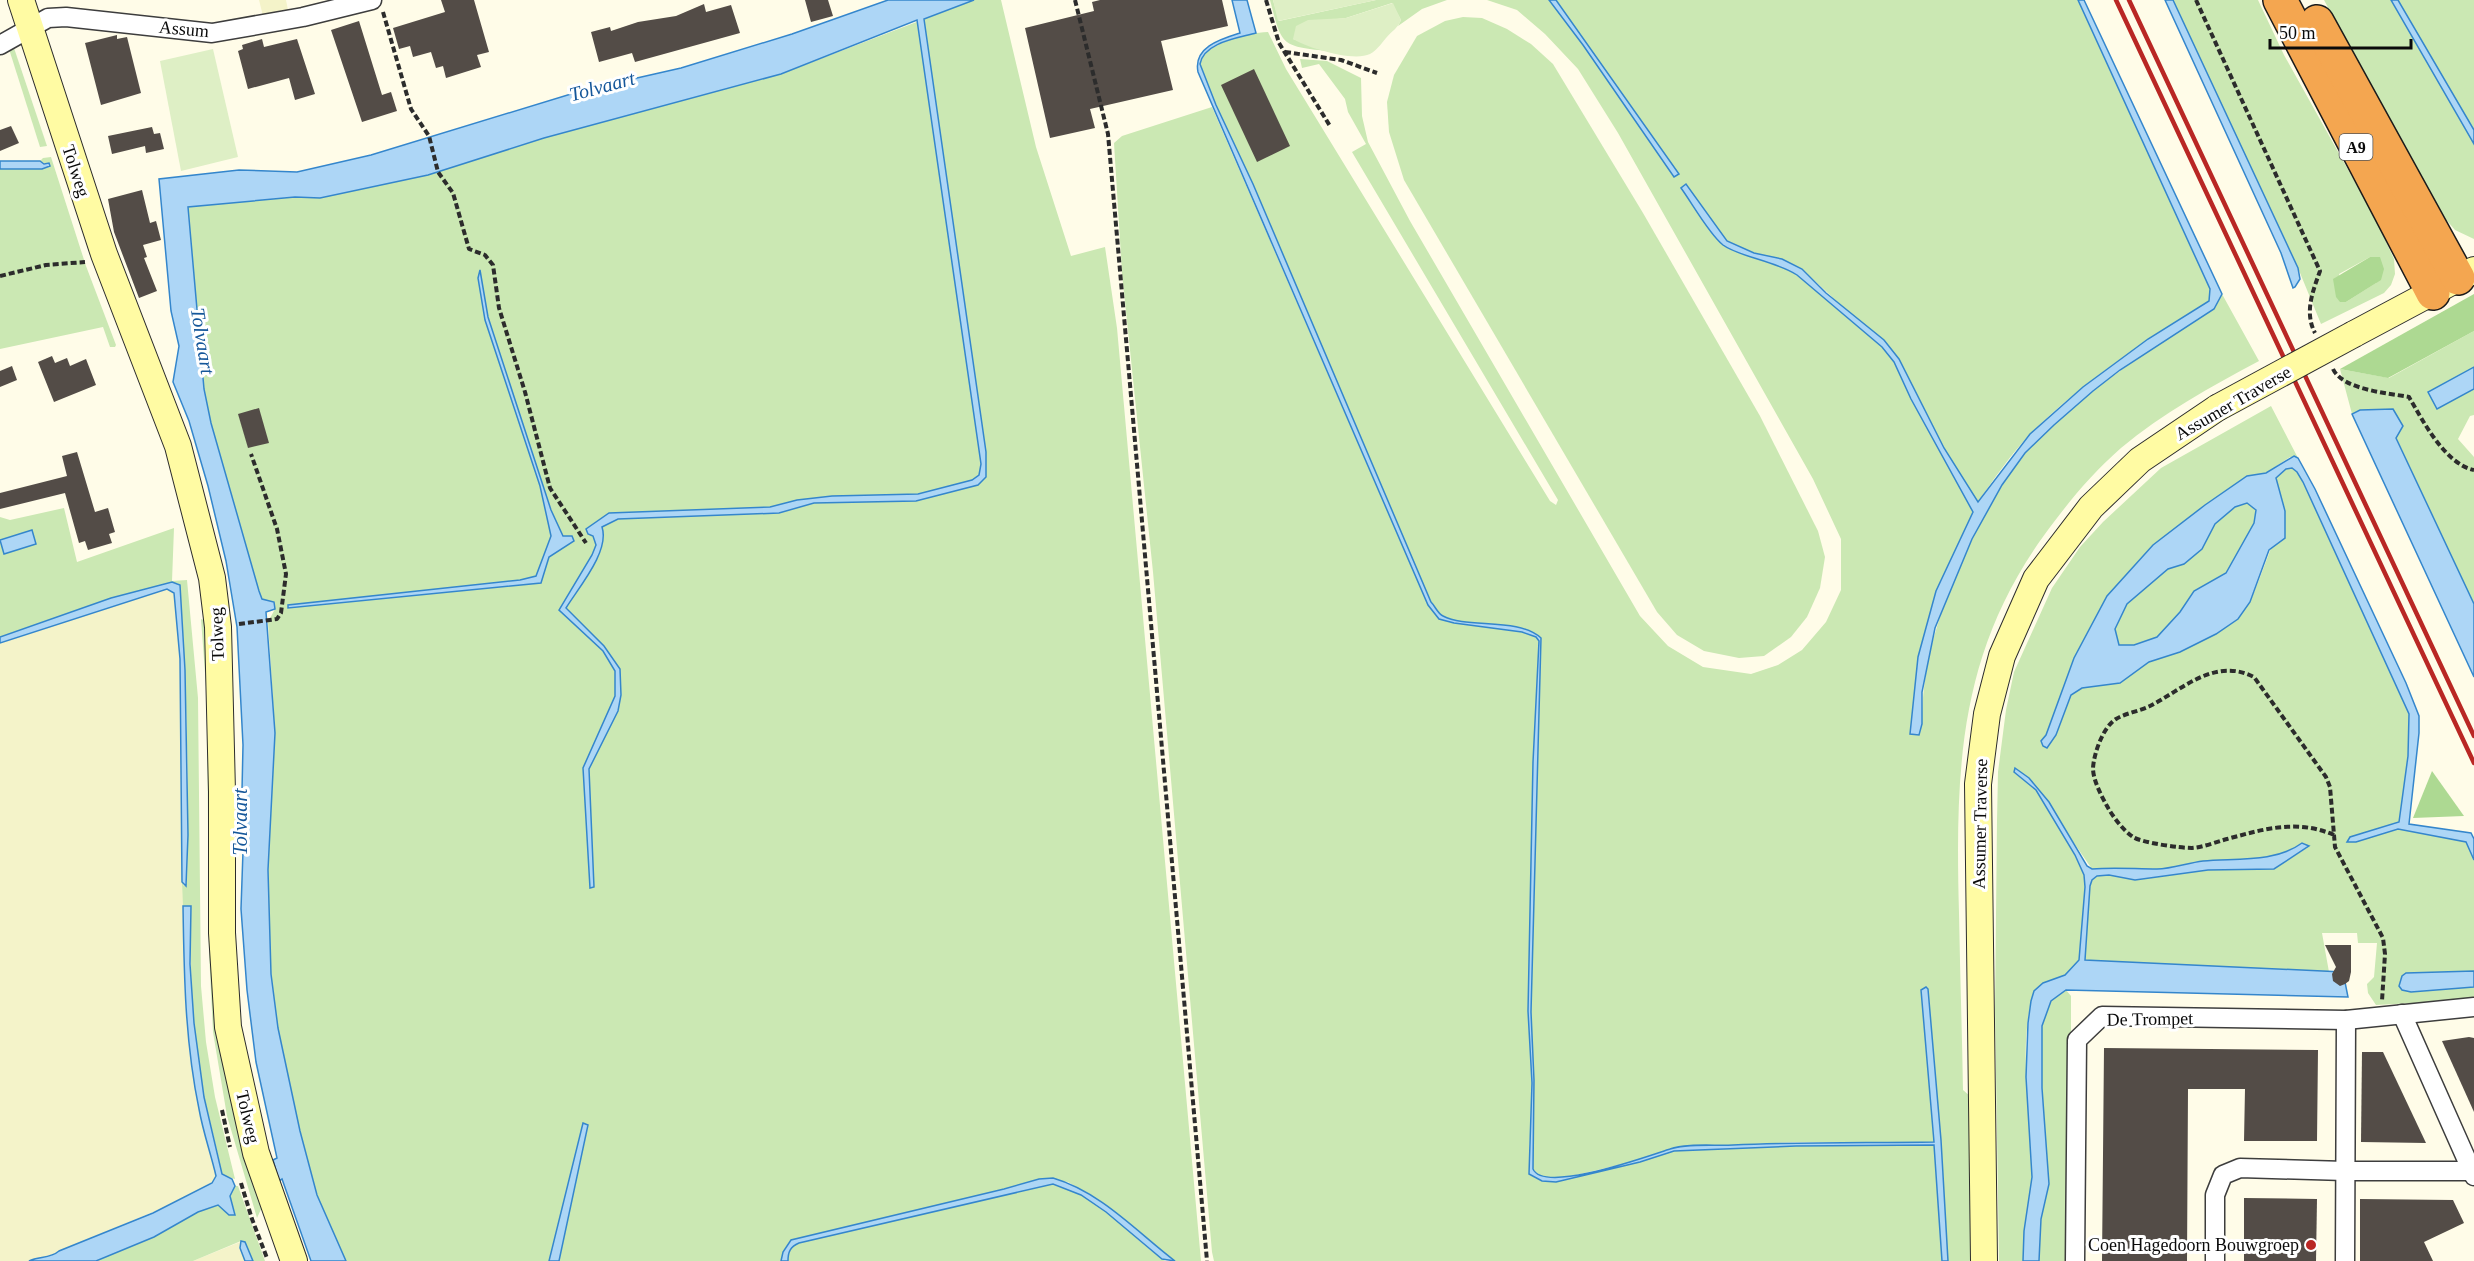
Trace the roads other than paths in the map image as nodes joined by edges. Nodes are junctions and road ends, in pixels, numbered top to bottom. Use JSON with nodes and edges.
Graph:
{"nodes":[{"id":1,"x":21,"y":0,"type":"edge"},
{"id":2,"x":2280,"y":0,"type":"edge"},
{"id":3,"x":2305,"y":0,"type":"edge"},
{"id":4,"x":377,"y":6,"type":"edge"},
{"id":5,"x":30,"y":27,"type":"junction"},
{"id":6,"x":0,"y":45,"type":"edge"},
{"id":7,"x":2455,"y":280,"type":"edge"},
{"id":8,"x":2474,"y":1007,"type":"edge"},
{"id":9,"x":2402,"y":1014,"type":"junction"},
{"id":10,"x":2346,"y":1020,"type":"junction"},
{"id":11,"x":2345,"y":1171,"type":"junction"},
{"id":12,"x":2473,"y":1173,"type":"edge"},
{"id":13,"x":294,"y":1261,"type":"edge"},
{"id":14,"x":1984,"y":1261,"type":"edge"},
{"id":15,"x":2076,"y":1261,"type":"edge"},
{"id":16,"x":2215,"y":1261,"type":"edge"},
{"id":17,"x":2345,"y":1261,"type":"edge"}],
"edges":[{"from":1,"to":5,"type":"main road","name":"Tolweg"},
{"from":2,"to":7,"type":"highway","number":"A9"},
{"from":3,"to":7,"type":"highway","number":"A9"},
{"from":4,"to":5,"type":"street","name":"Assum"},
{"from":5,"to":6,"type":"street","name":"Assum"},
{"from":5,"to":13,"type":"main road","name":"Tolweg"},
{"from":7,"to":14,"type":"main road","name":"Assumer Traverse","bridge":true},
{"from":8,"to":9,"type":"street","name":"De Trompet"},
{"from":9,"to":10,"type":"street","name":"De Trompet"},
{"from":9,"to":12,"type":"street"},
{"from":10,"to":11,"type":"street"},
{"from":10,"to":15,"type":"street","name":"De Trompet"},
{"from":11,"to":12,"type":"street"},
{"from":11,"to":16,"type":"street"},
{"from":11,"to":17,"type":"street"}]}
